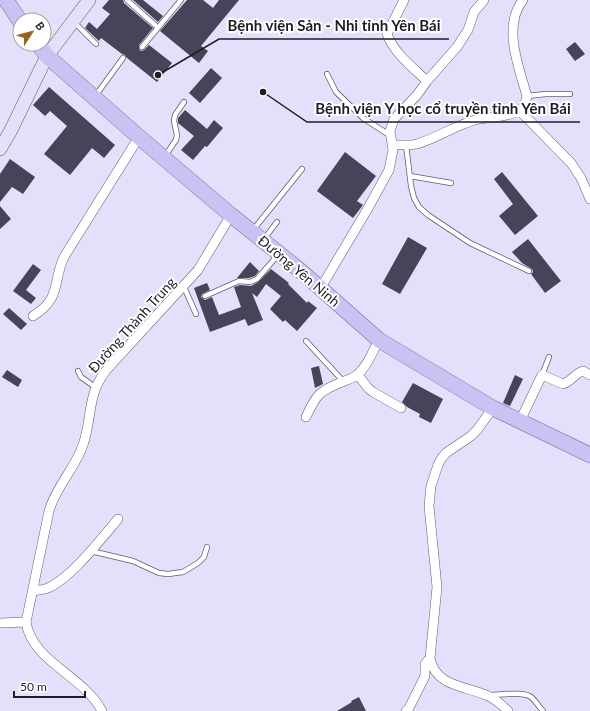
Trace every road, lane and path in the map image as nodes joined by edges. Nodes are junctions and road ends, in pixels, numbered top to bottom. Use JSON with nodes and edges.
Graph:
{"nodes":[{"id":1,"x":6,"y":0,"type":"edge"},
{"id":2,"x":90,"y":0,"type":"edge"},
{"id":3,"x":126,"y":0,"type":"edge"},
{"id":4,"x":180,"y":0,"type":"edge"},
{"id":5,"x":404,"y":0,"type":"edge"},
{"id":6,"x":484,"y":0,"type":"edge"},
{"id":7,"x":523,"y":0,"type":"edge"},
{"id":8,"x":11,"y":14,"type":"edge"},
{"id":9,"x":73,"y":21,"type":"junction"},
{"id":10,"x":155,"y":25,"type":"dead end"},
{"id":11,"x":96,"y":44,"type":"dead end"},
{"id":12,"x":142,"y":47,"type":"dead end"},
{"id":13,"x":44,"y":52,"type":"edge"},
{"id":14,"x":47,"y":56,"type":"junction"},
{"id":15,"x":123,"y":58,"type":"dead end"},
{"id":16,"x":327,"y":74,"type":"dead end"},
{"id":17,"x":427,"y":81,"type":"junction"},
{"id":18,"x":570,"y":94,"type":"dead end"},
{"id":19,"x":527,"y":96,"type":"junction"},
{"id":20,"x":94,"y":98,"type":"junction"},
{"id":21,"x":184,"y":102,"type":"dead end"},
{"id":22,"x":519,"y":110,"type":"junction"},
{"id":23,"x":139,"y":136,"type":"junction"},
{"id":24,"x":391,"y":140,"type":"junction"},
{"id":25,"x":406,"y":145,"type":"junction"},
{"id":26,"x":0,"y":149,"type":"edge"},
{"id":27,"x":164,"y":158,"type":"junction"},
{"id":28,"x":302,"y":169,"type":"dead end"},
{"id":29,"x":410,"y":176,"type":"junction"},
{"id":30,"x":450,"y":183,"type":"dead end"},
{"id":31,"x":590,"y":196,"type":"edge"},
{"id":32,"x":231,"y":215,"type":"junction"},
{"id":33,"x":277,"y":222,"type":"dead end"},
{"id":34,"x":257,"y":236,"type":"junction"},
{"id":35,"x":279,"y":254,"type":"junction"},
{"id":36,"x":528,"y":271,"type":"dead end"},
{"id":37,"x":184,"y":287,"type":"junction"},
{"id":38,"x":320,"y":289,"type":"junction"},
{"id":39,"x":205,"y":296,"type":"dead end"},
{"id":40,"x":196,"y":314,"type":"dead end"},
{"id":41,"x":34,"y":316,"type":"dead end"},
{"id":42,"x":378,"y":340,"type":"junction"},
{"id":43,"x":306,"y":341,"type":"dead end"},
{"id":44,"x":549,"y":357,"type":"dead end"},
{"id":45,"x":78,"y":371,"type":"dead end"},
{"id":46,"x":590,"y":374,"type":"edge"},
{"id":47,"x":358,"y":375,"type":"junction"},
{"id":48,"x":542,"y":375,"type":"junction"},
{"id":49,"x":343,"y":381,"type":"junction"},
{"id":50,"x":95,"y":387,"type":"junction"},
{"id":51,"x":401,"y":408,"type":"dead end"},
{"id":52,"x":493,"y":408,"type":"junction"},
{"id":53,"x":306,"y":417,"type":"dead end"},
{"id":54,"x":520,"y":421,"type":"junction"},
{"id":55,"x":590,"y":455,"type":"edge"},
{"id":56,"x":118,"y":519,"type":"dead end"},
{"id":57,"x":207,"y":547,"type":"dead end"},
{"id":58,"x":91,"y":551,"type":"junction"},
{"id":59,"x":33,"y":591,"type":"junction"},
{"id":60,"x":26,"y":622,"type":"junction"},
{"id":61,"x":0,"y":623,"type":"edge"},
{"id":62,"x":430,"y":658,"type":"junction"},
{"id":63,"x":488,"y":695,"type":"junction"},
{"id":64,"x":102,"y":711,"type":"edge"},
{"id":65,"x":406,"y":711,"type":"edge"},
{"id":66,"x":508,"y":711,"type":"edge"},
{"id":67,"x":543,"y":711,"type":"edge"}],
"edges":[{"from":1,"to":8,"type":"main road"},
{"from":2,"to":9,"type":"street"},
{"from":3,"to":10,"type":"lane"},
{"from":4,"to":12,"type":"lane"},
{"from":5,"to":17,"type":"street"},
{"from":6,"to":17,"type":"street"},
{"from":7,"to":19,"type":"street"},
{"from":9,"to":11,"type":"lane"},
{"from":9,"to":14,"type":"street"},
{"from":13,"to":14,"type":"main road","name":"Đường Yên Ninh"},
{"from":14,"to":20,"type":"main road","name":"Đường Yên Ninh"},
{"from":14,"to":26,"type":"street"},
{"from":15,"to":20,"type":"lane"},
{"from":16,"to":24,"type":"lane"},
{"from":17,"to":24,"type":"street"},
{"from":18,"to":19,"type":"lane"},
{"from":19,"to":22,"type":"street"},
{"from":20,"to":23,"type":"main road","name":"Đường Yên Ninh"},
{"from":21,"to":27,"type":"lane"},
{"from":22,"to":25,"type":"street"},
{"from":22,"to":31,"type":"street"},
{"from":23,"to":27,"type":"main road","name":"Đường Yên Ninh"},
{"from":23,"to":41,"type":"street"},
{"from":24,"to":25,"type":"street"},
{"from":24,"to":38,"type":"street"},
{"from":25,"to":29,"type":"lane"},
{"from":27,"to":32,"type":"main road","name":"Đường Yên Ninh"},
{"from":28,"to":34,"type":"lane"},
{"from":29,"to":30,"type":"lane"},
{"from":29,"to":36,"type":"lane"},
{"from":32,"to":34,"type":"main road","name":"Đường Yên Ninh"},
{"from":32,"to":37,"type":"street","name":"Đường Thành Trung"},
{"from":33,"to":34,"type":"lane"},
{"from":34,"to":35,"type":"main road","name":"Đường Yên Ninh"},
{"from":35,"to":38,"type":"main road","name":"Đường Yên Ninh"},
{"from":35,"to":39,"type":"lane"},
{"from":37,"to":40,"type":"lane"},
{"from":37,"to":50,"type":"street","name":"Đường Thành Trung"},
{"from":38,"to":42,"type":"main road","name":"Đường Yên Ninh"},
{"from":42,"to":47,"type":"street"},
{"from":42,"to":52,"type":"main road","name":"Đường Yên Ninh"},
{"from":43,"to":49,"type":"lane"},
{"from":44,"to":48,"type":"lane"},
{"from":45,"to":50,"type":"lane"},
{"from":46,"to":48,"type":"street"},
{"from":47,"to":49,"type":"street"},
{"from":47,"to":51,"type":"street"},
{"from":48,"to":54,"type":"street"},
{"from":49,"to":53,"type":"street"},
{"from":50,"to":59,"type":"street","name":"Đường Thành Trung"},
{"from":52,"to":54,"type":"main road","name":"Đường Yên Ninh"},
{"from":52,"to":62,"type":"street"},
{"from":54,"to":55,"type":"main road","name":"Đường Yên Ninh"},
{"from":56,"to":58,"type":"street"},
{"from":57,"to":58,"type":"lane"},
{"from":58,"to":59,"type":"street"},
{"from":59,"to":60,"type":"street","name":"Đường Thành Trung"},
{"from":60,"to":61,"type":"street"},
{"from":60,"to":64,"type":"street"},
{"from":62,"to":63,"type":"street"},
{"from":62,"to":65,"type":"street"},
{"from":63,"to":66,"type":"street"},
{"from":63,"to":67,"type":"lane"}]}
